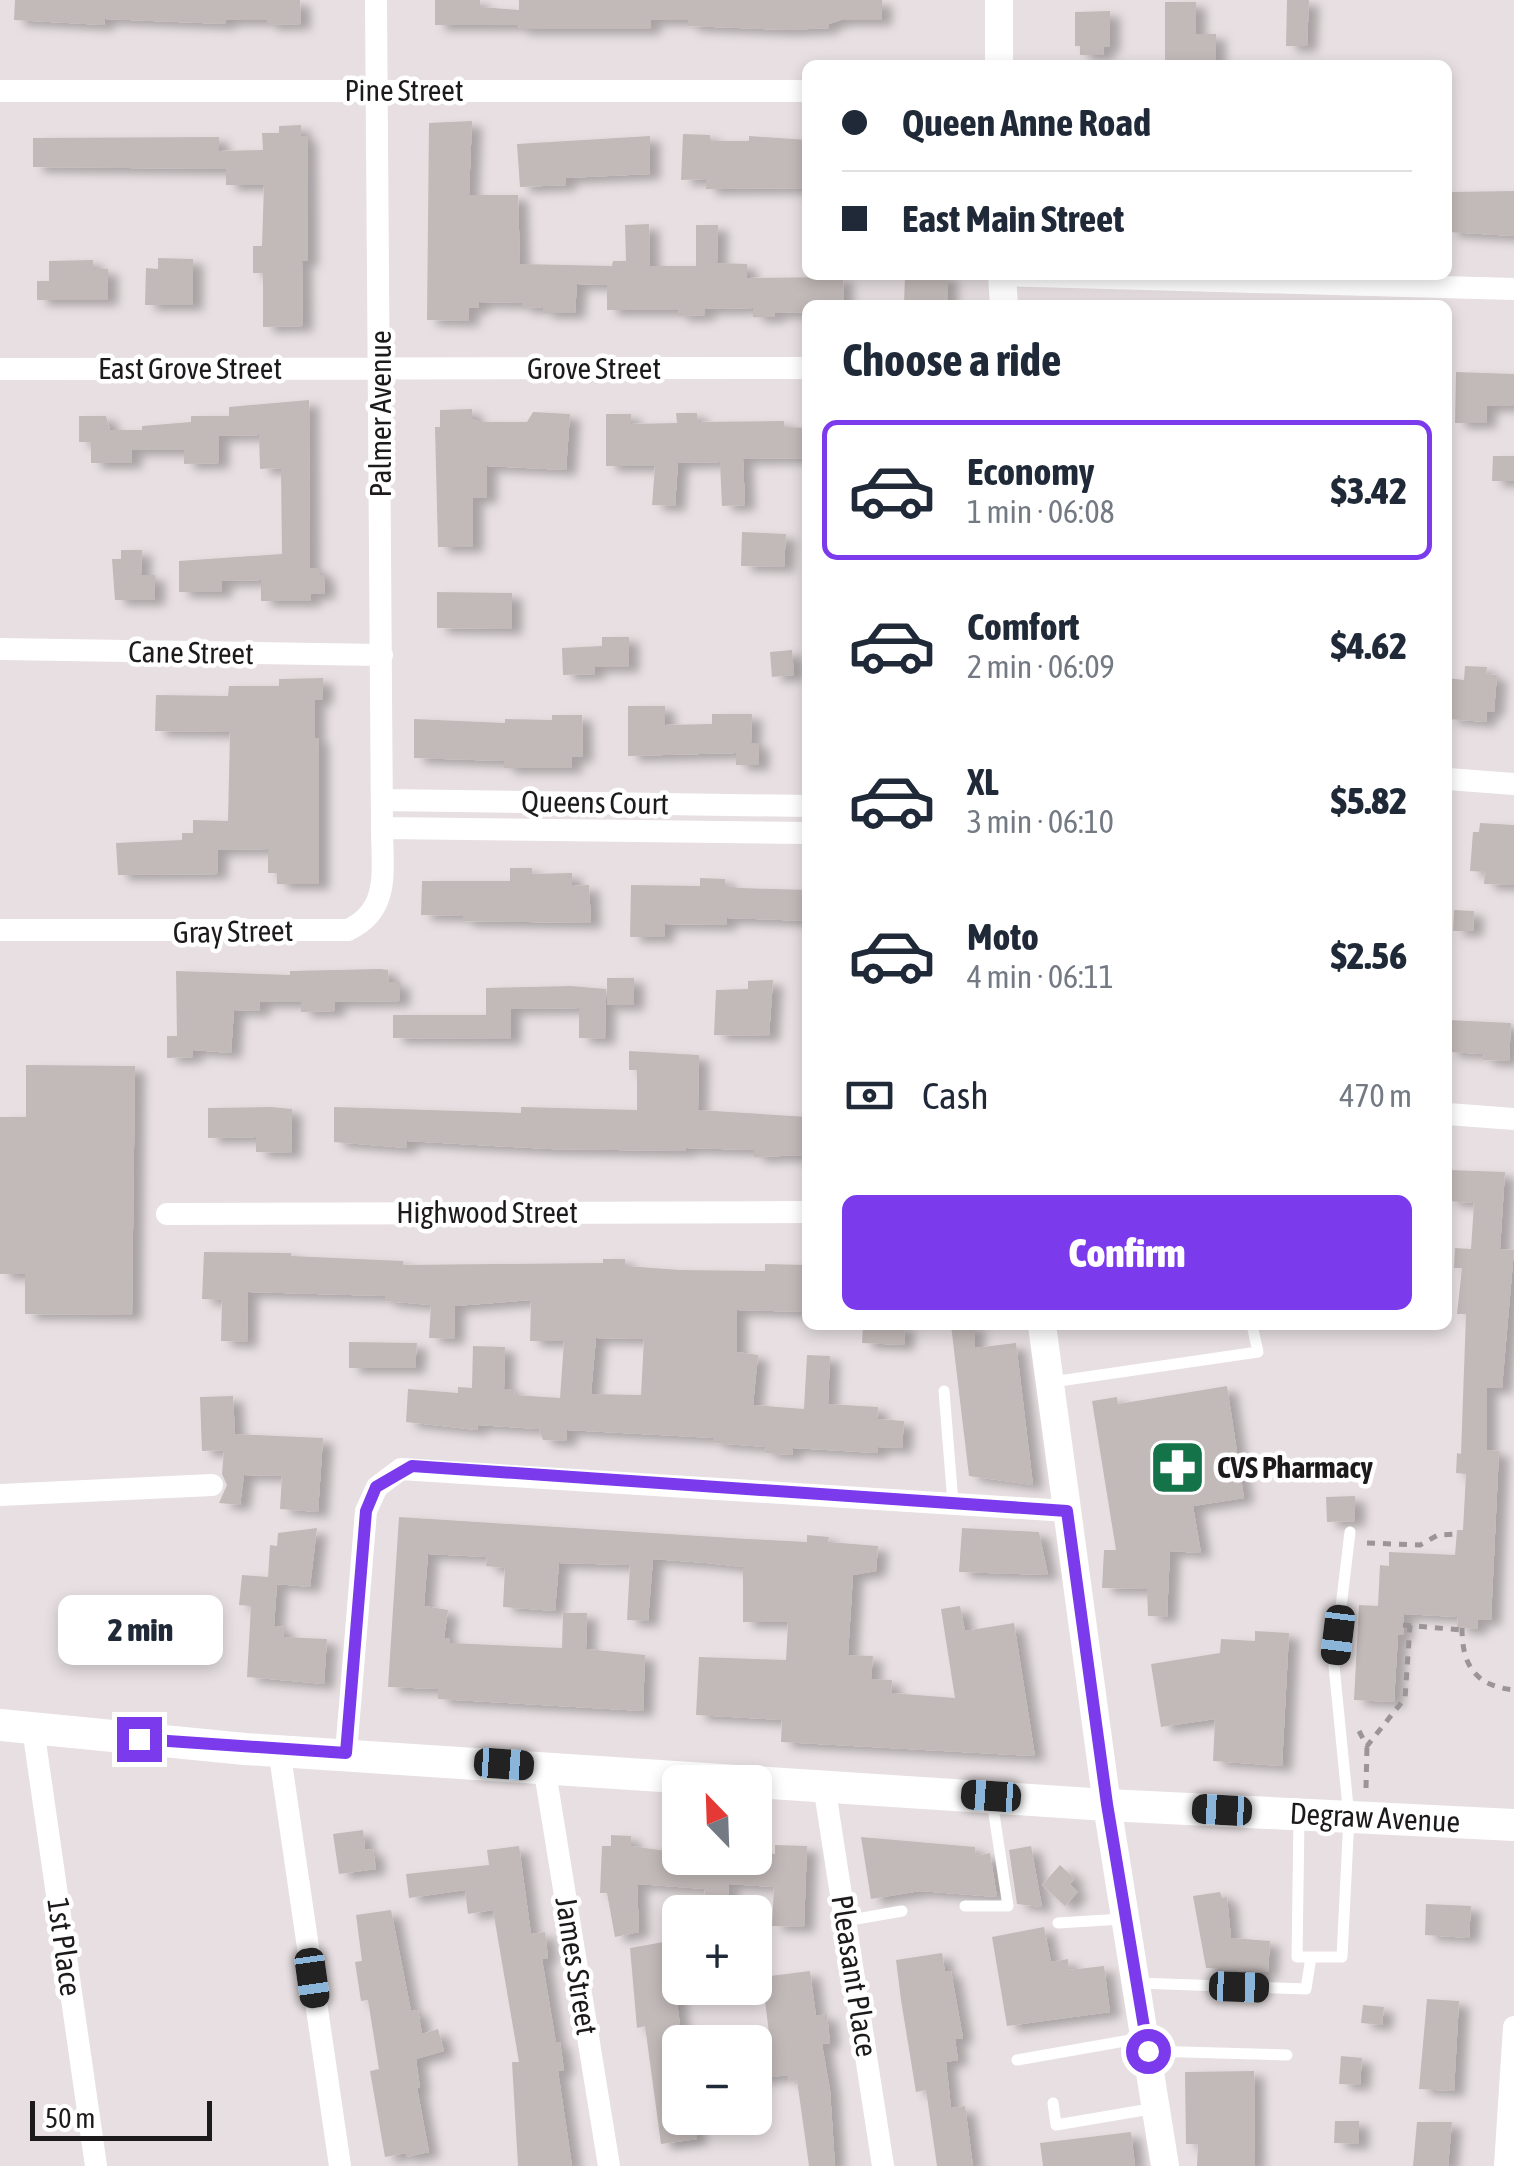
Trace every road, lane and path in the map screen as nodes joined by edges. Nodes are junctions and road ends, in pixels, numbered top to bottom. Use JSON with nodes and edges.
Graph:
{"nodes":[{"id":1,"x":376,"y":0,"type":"edge"},
{"id":2,"x":1000,"y":0,"type":"edge"},
{"id":3,"x":999,"y":60,"type":"edge"},
{"id":4,"x":802,"y":90,"type":"edge"},
{"id":5,"x":0,"y":91,"type":"edge"},
{"id":6,"x":379,"y":91,"type":"junction"},
{"id":7,"x":1199,"y":280,"type":"edge"},
{"id":8,"x":1514,"y":288,"type":"edge"},
{"id":9,"x":802,"y":368,"type":"edge"},
{"id":10,"x":0,"y":369,"type":"edge"},
{"id":11,"x":380,"y":369,"type":"junction"},
{"id":12,"x":0,"y":649,"type":"edge"},
{"id":13,"x":382,"y":654,"type":"junction"},
{"id":14,"x":1452,"y":779,"type":"edge"},
{"id":15,"x":1514,"y":784,"type":"edge"},
{"id":16,"x":382,"y":800,"type":"junction"},
{"id":17,"x":598,"y":803,"type":"junction"},
{"id":18,"x":802,"y":806,"type":"edge"},
{"id":19,"x":382,"y":828,"type":"junction"},
{"id":20,"x":597,"y":830,"type":"junction"},
{"id":21,"x":802,"y":832,"type":"edge"},
{"id":22,"x":0,"y":930,"type":"edge"},
{"id":23,"x":1452,"y":1114,"type":"edge"},
{"id":24,"x":1514,"y":1120,"type":"edge"},
{"id":25,"x":802,"y":1212,"type":"edge"},
{"id":26,"x":168,"y":1214,"type":"dead end"},
{"id":27,"x":1043,"y":1330,"type":"edge"},
{"id":28,"x":1253,"y":1330,"type":"edge"},
{"id":29,"x":1050,"y":1382,"type":"junction"},
{"id":30,"x":944,"y":1391,"type":"dead end"},
{"id":31,"x":212,"y":1485,"type":"dead end"},
{"id":32,"x":0,"y":1495,"type":"edge"},
{"id":33,"x":954,"y":1503,"type":"junction"},
{"id":34,"x":1067,"y":1511,"type":"junction"},
{"id":35,"x":1456,"y":1534,"type":"dead end"},
{"id":36,"x":1350,"y":1537,"type":"joint"},
{"id":37,"x":1514,"y":1690,"type":"edge"},
{"id":38,"x":1354,"y":1723,"type":"dead end"},
{"id":39,"x":16,"y":1727,"type":"edge"},
{"id":40,"x":1367,"y":1746,"type":"junction"},
{"id":41,"x":278,"y":1749,"type":"junction"},
{"id":42,"x":346,"y":1753,"type":"junction"},
{"id":43,"x":544,"y":1766,"type":"junction"},
{"id":44,"x":824,"y":1785,"type":"junction"},
{"id":45,"x":991,"y":1796,"type":"junction"},
{"id":46,"x":1107,"y":1804,"type":"junction"},
{"id":47,"x":1299,"y":1814,"type":"junction"},
{"id":48,"x":1357,"y":1817,"type":"junction"},
{"id":49,"x":1514,"y":1825,"type":"edge"},
{"id":50,"x":964,"y":1906,"type":"dead end"},
{"id":51,"x":902,"y":1911,"type":"dead end"},
{"id":52,"x":1126,"y":1918,"type":"junction"},
{"id":53,"x":845,"y":1922,"type":"junction"},
{"id":54,"x":1058,"y":1923,"type":"dead end"},
{"id":55,"x":1311,"y":1957,"type":"junction"},
{"id":56,"x":1138,"y":1983,"type":"junction"},
{"id":57,"x":1514,"y":2026,"type":"edge"},
{"id":58,"x":1147,"y":2044,"type":"junction"},
{"id":59,"x":1288,"y":2055,"type":"dead end"},
{"id":60,"x":1017,"y":2060,"type":"dead end"},
{"id":61,"x":1053,"y":2103,"type":"dead end"},
{"id":62,"x":1156,"y":2108,"type":"junction"},
{"id":63,"x":96,"y":2166,"type":"edge"},
{"id":64,"x":340,"y":2166,"type":"edge"},
{"id":65,"x":609,"y":2166,"type":"edge"},
{"id":66,"x":884,"y":2166,"type":"edge"},
{"id":67,"x":1165,"y":2166,"type":"edge"},
{"id":68,"x":1505,"y":2166,"type":"edge"}],
"edges":[{"from":1,"to":6,"type":"street","name":"Palmer Avenue"},
{"from":2,"to":3,"type":"street"},
{"from":4,"to":6,"type":"street","name":"Pine Street"},
{"from":5,"to":6,"type":"street","name":"Pine Street"},
{"from":6,"to":11,"type":"street","name":"Palmer Avenue"},
{"from":7,"to":8,"type":"street"},
{"from":9,"to":11,"type":"street","name":"Grove Street"},
{"from":10,"to":11,"type":"street","name":"East Grove Street"},
{"from":11,"to":13,"type":"street","name":"Palmer Avenue"},
{"from":12,"to":13,"type":"street","name":"Cane Street"},
{"from":13,"to":16,"type":"street","name":"Palmer Avenue"},
{"from":14,"to":15,"type":"street"},
{"from":16,"to":17,"type":"street","name":"Queens Court"},
{"from":16,"to":19,"type":"street","name":"Palmer Avenue"},
{"from":17,"to":18,"type":"street","name":"Queens Court"},
{"from":17,"to":20,"type":"lane"},
{"from":19,"to":20,"type":"street","name":"Queens Court"},
{"from":19,"to":22,"type":"street","name":"Gray Street"},
{"from":20,"to":21,"type":"street","name":"Queens Court"},
{"from":23,"to":24,"type":"street"},
{"from":25,"to":26,"type":"street","name":"Highwood Street"},
{"from":27,"to":29,"type":"street"},
{"from":28,"to":29,"type":"lane"},
{"from":29,"to":34,"type":"street"},
{"from":30,"to":33,"type":"lane"},
{"from":31,"to":32,"type":"street"},
{"from":33,"to":34,"type":"street"},
{"from":33,"to":42,"type":"street"},
{"from":34,"to":46,"type":"street"},
{"from":35,"to":36,"type":"path"},
{"from":36,"to":48,"type":"lane"},
{"from":37,"to":40,"type":"path"},
{"from":38,"to":40,"type":"path"},
{"from":39,"to":41,"type":"main road","name":"Degraw Avenue"},
{"from":39,"to":63,"type":"street","name":"1st Place"},
{"from":40,"to":48,"type":"path"},
{"from":41,"to":42,"type":"main road","name":"Degraw Avenue"},
{"from":41,"to":64,"type":"street"},
{"from":42,"to":43,"type":"main road","name":"Degraw Avenue"},
{"from":43,"to":44,"type":"main road","name":"Degraw Avenue"},
{"from":43,"to":65,"type":"street","name":"James Street"},
{"from":44,"to":45,"type":"main road","name":"Degraw Avenue"},
{"from":44,"to":53,"type":"street","name":"Pleasant Place"},
{"from":45,"to":46,"type":"main road","name":"Degraw Avenue"},
{"from":45,"to":50,"type":"lane"},
{"from":46,"to":47,"type":"main road","name":"Degraw Avenue"},
{"from":46,"to":52,"type":"street"},
{"from":47,"to":48,"type":"main road","name":"Degraw Avenue"},
{"from":47,"to":55,"type":"lane"},
{"from":48,"to":49,"type":"main road","name":"Degraw Avenue"},
{"from":48,"to":55,"type":"lane"},
{"from":51,"to":53,"type":"lane"},
{"from":52,"to":54,"type":"lane"},
{"from":52,"to":56,"type":"street"},
{"from":53,"to":66,"type":"street","name":"Pleasant Place"},
{"from":55,"to":56,"type":"lane"},
{"from":56,"to":58,"type":"street"},
{"from":57,"to":68,"type":"street"},
{"from":58,"to":59,"type":"lane"},
{"from":58,"to":60,"type":"lane"},
{"from":58,"to":62,"type":"street"},
{"from":61,"to":62,"type":"lane"},
{"from":62,"to":67,"type":"street"}]}
